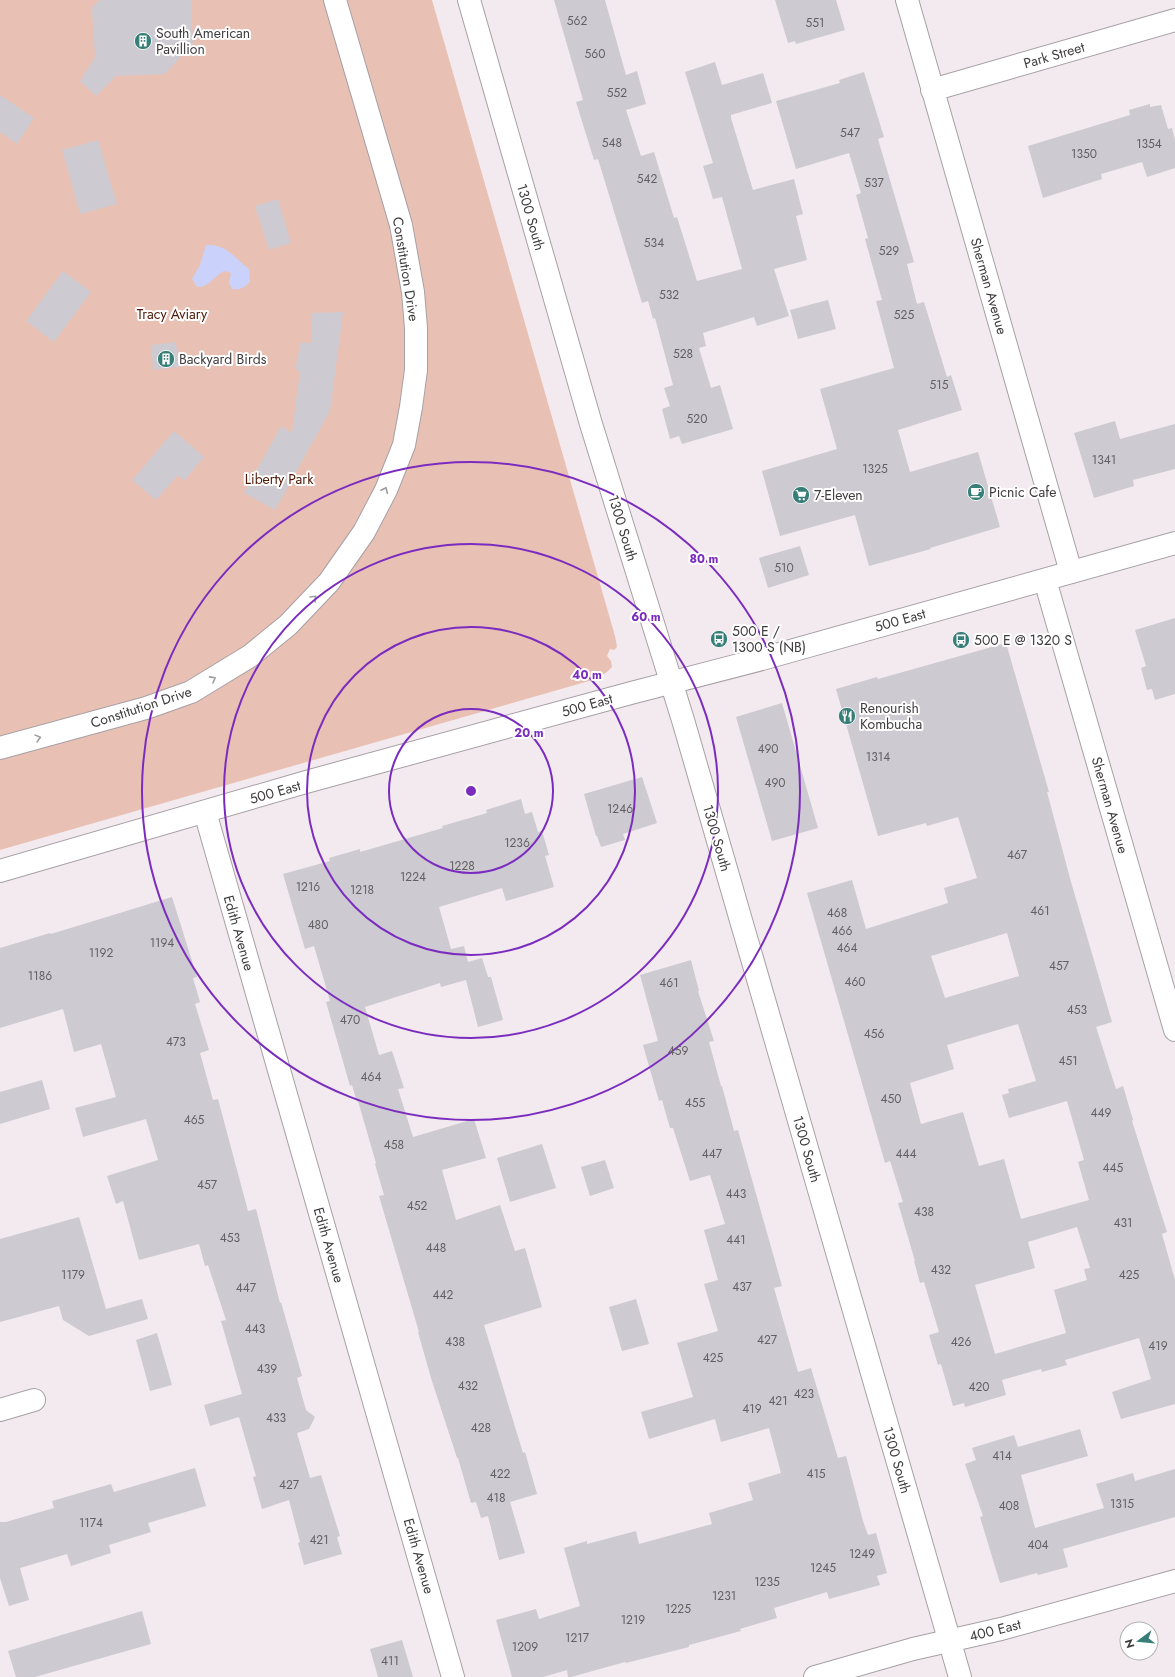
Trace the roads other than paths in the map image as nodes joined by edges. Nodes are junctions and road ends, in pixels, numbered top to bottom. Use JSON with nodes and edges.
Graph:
{"nodes":[{"id":1,"x":335,"y":0,"type":"edge"},
{"id":2,"x":469,"y":0,"type":"edge"},
{"id":3,"x":907,"y":0,"type":"edge"},
{"id":4,"x":1175,"y":20,"type":"edge"},
{"id":5,"x":932,"y":90,"type":"junction"},
{"id":6,"x":1175,"y":543,"type":"edge"},
{"id":7,"x":1071,"y":572,"type":"junction"},
{"id":8,"x":1045,"y":580,"type":"junction"},
{"id":9,"x":671,"y":683,"type":"junction"},
{"id":10,"x":0,"y":748,"type":"edge"},
{"id":11,"x":205,"y":812,"type":"junction"},
{"id":12,"x":0,"y":871,"type":"edge"},
{"id":13,"x":1175,"y":1030,"type":"edge"},
{"id":14,"x":34,"y":1400,"type":"dead end"},
{"id":15,"x":0,"y":1410,"type":"edge"},
{"id":16,"x":1175,"y":1581,"type":"edge"},
{"id":17,"x":949,"y":1641,"type":"junction"},
{"id":18,"x":454,"y":1677,"type":"edge"},
{"id":19,"x":815,"y":1677,"type":"edge"},
{"id":20,"x":960,"y":1677,"type":"edge"}],
"edges":[{"from":10,"to":1,"type":"street","name":"Constitution Drive","one_way":true},
{"from":2,"to":9,"type":"street","name":"1300 South"},
{"from":3,"to":5,"type":"street","name":"Sherman Avenue"},
{"from":4,"to":5,"type":"street","name":"Park Street"},
{"from":5,"to":7,"type":"street","name":"Sherman Avenue"},
{"from":6,"to":7,"type":"street","name":"500 East"},
{"from":7,"to":8,"type":"street","name":"500 East"},
{"from":8,"to":9,"type":"street","name":"500 East"},
{"from":8,"to":13,"type":"street","name":"Sherman Avenue"},
{"from":9,"to":11,"type":"street","name":"500 East"},
{"from":9,"to":17,"type":"street","name":"1300 South"},
{"from":11,"to":12,"type":"street","name":"500 East"},
{"from":11,"to":18,"type":"street","name":"Edith Avenue"},
{"from":14,"to":15,"type":"street"},
{"from":16,"to":17,"type":"street","name":"400 East"},
{"from":17,"to":19,"type":"street","name":"400 East"},
{"from":17,"to":20,"type":"street","name":"1300 South"}]}
